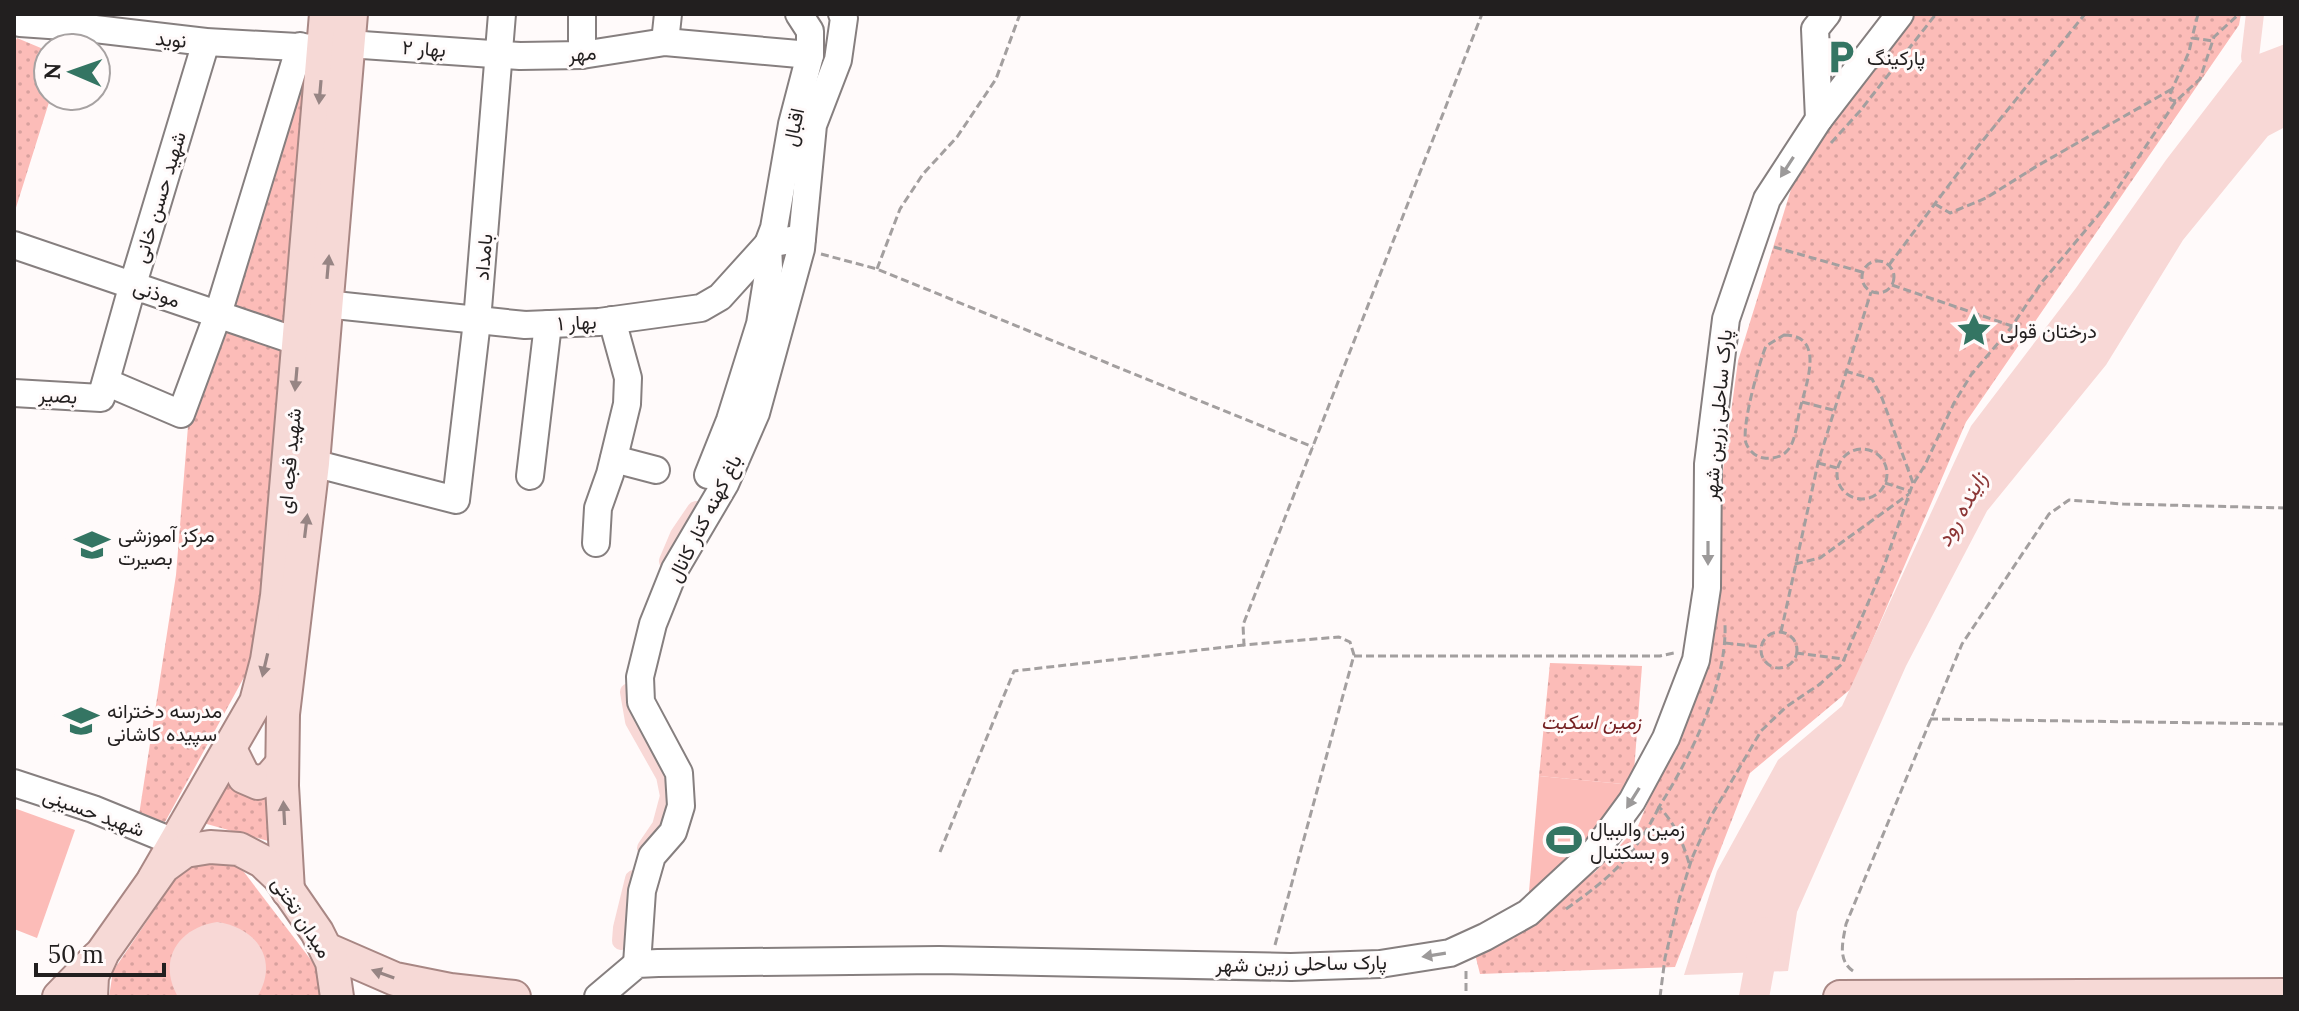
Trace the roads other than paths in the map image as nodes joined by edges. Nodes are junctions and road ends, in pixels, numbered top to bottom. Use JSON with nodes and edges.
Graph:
{"nodes":[{"id":1,"x":326,"y":14,"type":"edge"},
{"id":2,"x":502,"y":14,"type":"edge"},
{"id":3,"x":582,"y":14,"type":"edge"},
{"id":4,"x":668,"y":14,"type":"edge"},
{"id":5,"x":799,"y":14,"type":"edge"},
{"id":6,"x":842,"y":14,"type":"edge"},
{"id":7,"x":1827,"y":14,"type":"edge"},
{"id":8,"x":1876,"y":14,"type":"edge"},
{"id":9,"x":1900,"y":14,"type":"edge"},
{"id":10,"x":19,"y":25,"type":"edge"},
{"id":11,"x":154,"y":26,"type":"edge"},
{"id":12,"x":331,"y":38,"type":"edge"},
{"id":13,"x":206,"y":42,"type":"junction"},
{"id":14,"x":665,"y":42,"type":"junction"},
{"id":15,"x":499,"y":53,"type":"junction"},
{"id":16,"x":582,"y":55,"type":"junction"},
{"id":17,"x":810,"y":55,"type":"junction"},
{"id":18,"x":1819,"y":119,"type":"junction"},
{"id":19,"x":768,"y":244,"type":"junction"},
{"id":20,"x":802,"y":244,"type":"junction"},
{"id":21,"x":14,"y":245,"type":"edge"},
{"id":22,"x":133,"y":284,"type":"junction"},
{"id":23,"x":325,"y":304,"type":"junction"},
{"id":24,"x":218,"y":314,"type":"junction"},
{"id":25,"x":612,"y":320,"type":"junction"},
{"id":26,"x":477,"y":321,"type":"junction"},
{"id":27,"x":548,"y":324,"type":"junction"},
{"id":28,"x":299,"y":342,"type":"junction"},
{"id":29,"x":104,"y":390,"type":"junction"},
{"id":30,"x":14,"y":393,"type":"edge"},
{"id":31,"x":730,"y":447,"type":"junction"},
{"id":32,"x":614,"y":459,"type":"junction"},
{"id":33,"x":313,"y":463,"type":"junction"},
{"id":34,"x":656,"y":470,"type":"dead end"},
{"id":35,"x":708,"y":475,"type":"dead end"},
{"id":36,"x":530,"y":476,"type":"dead end"},
{"id":37,"x":596,"y":543,"type":"dead end"},
{"id":38,"x":230,"y":749,"type":"junction"},
{"id":39,"x":282,"y":764,"type":"junction"},
{"id":40,"x":14,"y":783,"type":"edge"},
{"id":41,"x":174,"y":842,"type":"junction"},
{"id":42,"x":154,"y":879,"type":"junction"},
{"id":43,"x":288,"y":891,"type":"junction"},
{"id":44,"x":326,"y":949,"type":"junction"},
{"id":45,"x":103,"y":952,"type":"junction"},
{"id":46,"x":637,"y":964,"type":"junction"},
{"id":47,"x":1847,"y":990,"type":"edge"},
{"id":48,"x":2285,"y":995,"type":"edge"},
{"id":49,"x":59,"y":997,"type":"edge"},
{"id":50,"x":91,"y":997,"type":"edge"},
{"id":51,"x":337,"y":997,"type":"edge"},
{"id":52,"x":514,"y":997,"type":"edge"},
{"id":53,"x":598,"y":997,"type":"edge"}],
"edges":[{"from":1,"to":12,"type":"main road","name":"شهید قجه ای"},
{"from":2,"to":15,"type":"street","name":"بامداد"},
{"from":3,"to":16,"type":"street"},
{"from":4,"to":14,"type":"street"},
{"from":5,"to":17,"type":"street","name":"اقبال"},
{"from":6,"to":20,"type":"street","name":"باغ کهنه کنار کانال"},
{"from":7,"to":18,"type":"street"},
{"from":8,"to":18,"type":"street"},
{"from":9,"to":18,"type":"street","name":"پارک ساحلی زرین شهر"},
{"from":10,"to":11,"type":"street","name":"نوید"},
{"from":11,"to":13,"type":"street","name":"نوید"},
{"from":12,"to":13,"type":"street","name":"نوید"},
{"from":12,"to":15,"type":"street","name":"بهار ۲"},
{"from":23,"to":12,"type":"main road","name":"شهید قجه ای","one_way":true},
{"from":12,"to":24,"type":"street"},
{"from":12,"to":28,"type":"main road","name":"شهید قجه ای","one_way":true},
{"from":13,"to":22,"type":"street","name":"شهید حسن خانی"},
{"from":14,"to":16,"type":"street","name":"مهر"},
{"from":14,"to":17,"type":"street","name":"مهر"},
{"from":15,"to":16,"type":"street","name":"مهر"},
{"from":15,"to":26,"type":"street","name":"بامداد"},
{"from":17,"to":19,"type":"street","name":"اقبال"},
{"from":18,"to":46,"type":"street","name":"پارک ساحلی زرین شهر","one_way":true},
{"from":19,"to":20,"type":"street"},
{"from":19,"to":25,"type":"street","name":"بهار ۱"},
{"from":19,"to":31,"type":"street","name":"اقبال"},
{"from":20,"to":31,"type":"street","name":"باغ کهنه کنار کانال"},
{"from":21,"to":22,"type":"street","name":"موذنی"},
{"from":22,"to":24,"type":"street","name":"موذنی"},
{"from":22,"to":29,"type":"street","name":"شهید حسن خانی"},
{"from":23,"to":26,"type":"street","name":"بهار ۱"},
{"from":23,"to":33,"type":"main road","name":"شهید قجه ای"},
{"from":24,"to":28,"type":"street","name":"موذنی"},
{"from":24,"to":29,"type":"street","name":"بصیر"},
{"from":25,"to":27,"type":"street","name":"بهار ۱"},
{"from":25,"to":32,"type":"street"},
{"from":26,"to":27,"type":"street","name":"بهار ۱"},
{"from":26,"to":33,"type":"street","name":"بامداد"},
{"from":27,"to":36,"type":"street"},
{"from":28,"to":38,"type":"main road","name":"شهید قجه ای","one_way":true},
{"from":29,"to":30,"type":"street","name":"بصیر"},
{"from":31,"to":35,"type":"street"},
{"from":31,"to":46,"type":"street","name":"باغ کهنه کنار کانال"},
{"from":32,"to":34,"type":"street"},
{"from":32,"to":37,"type":"street"},
{"from":39,"to":33,"type":"main road","name":"شهید قجه ای","one_way":true},
{"from":38,"to":39,"type":"main road"},
{"from":38,"to":41,"type":"main road","name":"شهید قجه ای"},
{"from":43,"to":39,"type":"main road","name":"شهید قجه ای","one_way":true},
{"from":40,"to":41,"type":"street","name":"شهید حسینی"},
{"from":41,"to":42,"type":"main road","name":"شهید قجه ای"},
{"from":42,"to":43,"type":"main road","name":"میدان تختی"},
{"from":42,"to":45,"type":"main road","name":"میدان تختی"},
{"from":43,"to":44,"type":"main road","name":"میدان تختی"},
{"from":44,"to":51,"type":"main road","name":"میدان تختی"},
{"from":52,"to":44,"type":"main road","one_way":true},
{"from":45,"to":49,"type":"main road"},
{"from":45,"to":50,"type":"main road","name":"میدان تختی"},
{"from":46,"to":53,"type":"street"},
{"from":47,"to":48,"type":"main road"}]}
